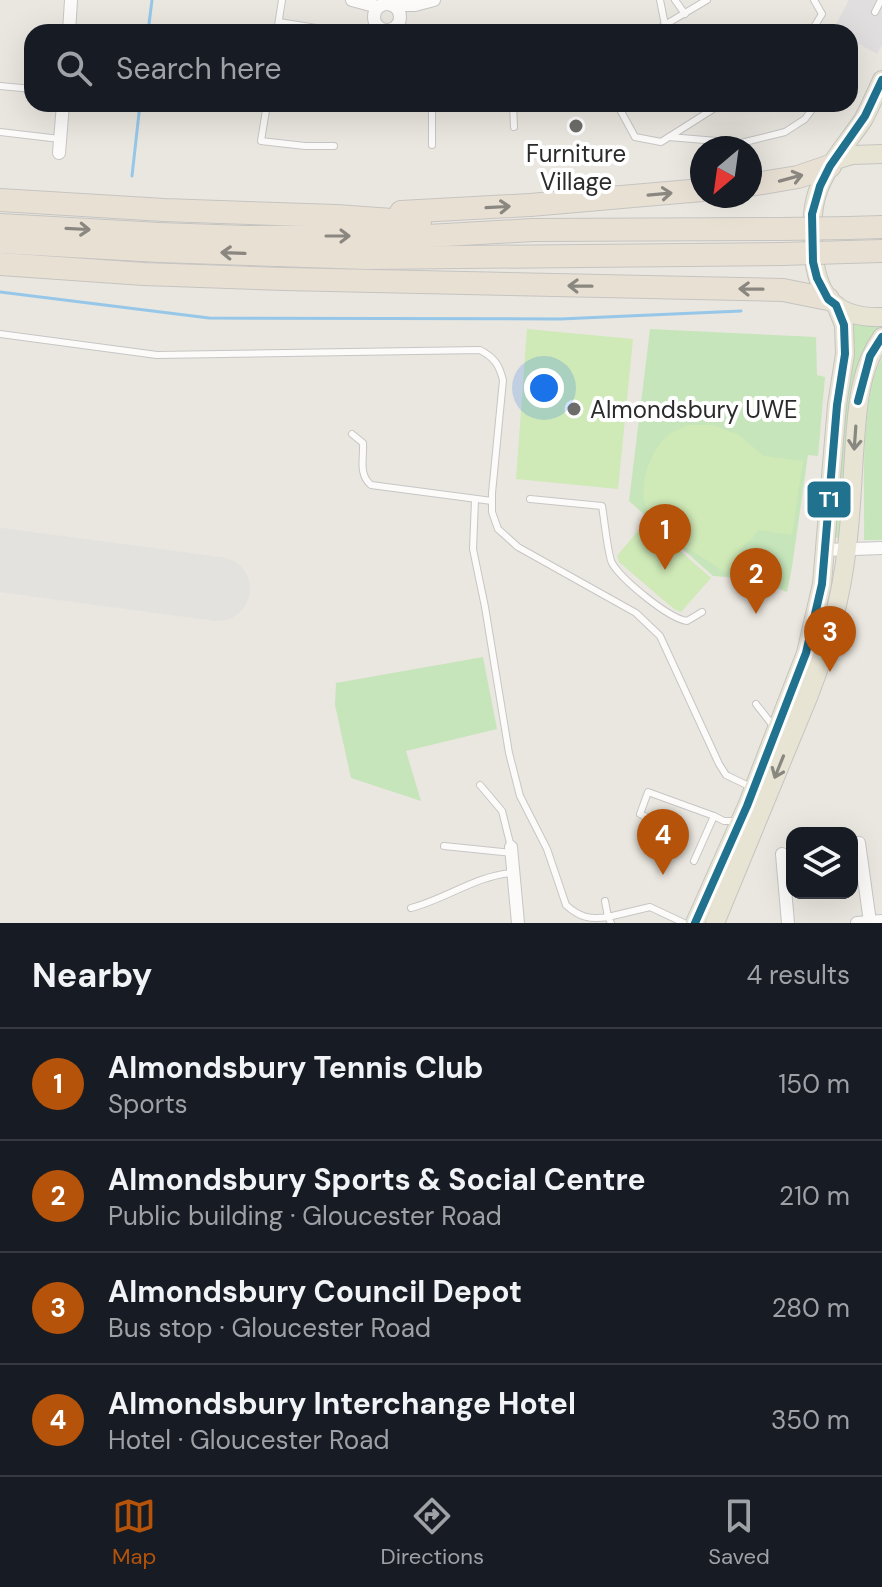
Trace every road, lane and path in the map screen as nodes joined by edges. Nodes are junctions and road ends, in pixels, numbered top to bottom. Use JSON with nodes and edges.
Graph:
{"nodes":[{"id":1,"x":71,"y":0,"type":"edge"},
{"id":2,"x":282,"y":0,"type":"edge"},
{"id":3,"x":434,"y":0,"type":"edge"},
{"id":4,"x":660,"y":0,"type":"edge"},
{"id":5,"x":675,"y":0,"type":"edge"},
{"id":6,"x":707,"y":0,"type":"edge"},
{"id":7,"x":814,"y":0,"type":"edge"},
{"id":8,"x":881,"y":0,"type":"edge"},
{"id":9,"x":355,"y":2,"type":"edge"},
{"id":10,"x":396,"y":9,"type":"junction"},
{"id":11,"x":376,"y":11,"type":"junction"},
{"id":12,"x":875,"y":12,"type":"dead end"},
{"id":13,"x":685,"y":14,"type":"junction"},
{"id":14,"x":279,"y":22,"type":"joint"},
{"id":15,"x":70,"y":24,"type":"edge"},
{"id":16,"x":291,"y":24,"type":"edge"},
{"id":17,"x":376,"y":24,"type":"edge"},
{"id":18,"x":397,"y":24,"type":"edge"},
{"id":19,"x":665,"y":24,"type":"edge"},
{"id":20,"x":667,"y":24,"type":"edge"},
{"id":21,"x":817,"y":24,"type":"edge"},
{"id":22,"x":882,"y":80,"type":"edge"},
{"id":23,"x":0,"y":86,"type":"edge"},
{"id":24,"x":24,"y":88,"type":"edge"},
{"id":25,"x":62,"y":112,"type":"edge"},
{"id":26,"x":266,"y":112,"type":"edge"},
{"id":27,"x":432,"y":112,"type":"edge"},
{"id":28,"x":513,"y":112,"type":"edge"},
{"id":29,"x":621,"y":112,"type":"edge"},
{"id":30,"x":708,"y":112,"type":"edge"},
{"id":31,"x":810,"y":112,"type":"edge"},
{"id":32,"x":514,"y":127,"type":"dead end"},
{"id":33,"x":0,"y":132,"type":"edge"},
{"id":34,"x":669,"y":137,"type":"junction"},
{"id":35,"x":60,"y":139,"type":"junction"},
{"id":36,"x":432,"y":145,"type":"dead end"},
{"id":37,"x":334,"y":146,"type":"dead end"},
{"id":38,"x":59,"y":153,"type":"dead end"},
{"id":39,"x":882,"y":154,"type":"edge"},
{"id":40,"x":833,"y":163,"type":"junction"},
{"id":41,"x":762,"y":183,"type":"edge"},
{"id":42,"x":690,"y":191,"type":"edge"},
{"id":43,"x":0,"y":200,"type":"edge"},
{"id":44,"x":336,"y":216,"type":"junction"},
{"id":45,"x":0,"y":225,"type":"edge"},
{"id":46,"x":882,"y":227,"type":"edge"},
{"id":47,"x":533,"y":230,"type":"junction"},
{"id":48,"x":0,"y":242,"type":"edge"},
{"id":49,"x":882,"y":251,"type":"edge"},
{"id":50,"x":534,"y":258,"type":"junction"},
{"id":51,"x":0,"y":264,"type":"edge"},
{"id":52,"x":284,"y":279,"type":"junction"},
{"id":53,"x":832,"y":302,"type":"junction"},
{"id":54,"x":882,"y":317,"type":"edge"},
{"id":55,"x":0,"y":334,"type":"edge"},
{"id":56,"x":882,"y":337,"type":"edge"},
{"id":57,"x":352,"y":434,"type":"dead end"},
{"id":58,"x":530,"y":499,"type":"dead end"},
{"id":59,"x":475,"y":500,"type":"junction"},
{"id":60,"x":492,"y":501,"type":"junction"},
{"id":61,"x":882,"y":548,"type":"edge"},
{"id":62,"x":847,"y":549,"type":"junction"},
{"id":63,"x":824,"y":550,"type":"junction"},
{"id":64,"x":702,"y":612,"type":"dead end"},
{"id":65,"x":756,"y":704,"type":"dead end"},
{"id":66,"x":777,"y":730,"type":"junction"},
{"id":67,"x":480,"y":785,"type":"dead end"},
{"id":68,"x":754,"y":788,"type":"junction"},
{"id":69,"x":714,"y":816,"type":"junction"},
{"id":70,"x":733,"y":824,"type":"junction"},
{"id":71,"x":680,"y":833,"type":"dead end"},
{"id":72,"x":858,"y":843,"type":"edge"},
{"id":73,"x":444,"y":846,"type":"dead end"},
{"id":74,"x":511,"y":850,"type":"junction"},
{"id":75,"x":694,"y":861,"type":"dead end"},
{"id":76,"x":513,"y":873,"type":"junction"},
{"id":77,"x":787,"y":899,"type":"edge"},
{"id":78,"x":605,"y":901,"type":"dead end"},
{"id":79,"x":411,"y":908,"type":"dead end"},
{"id":80,"x":633,"y":911,"type":"junction"},
{"id":81,"x":609,"y":920,"type":"edge"},
{"id":82,"x":638,"y":921,"type":"dead end"},
{"id":83,"x":882,"y":921,"type":"edge"},
{"id":84,"x":701,"y":922,"type":"edge"},
{"id":85,"x":870,"y":922,"type":"edge"},
{"id":86,"x":518,"y":923,"type":"edge"},
{"id":87,"x":788,"y":923,"type":"edge"},
{"id":88,"x":857,"y":923,"type":"edge"}],
"edges":[{"from":1,"to":15,"type":"street"},
{"from":2,"to":14,"type":"lane"},
{"from":3,"to":10,"type":"street"},
{"from":4,"to":19,"type":"lane"},
{"from":5,"to":13,"type":"lane"},
{"from":6,"to":13,"type":"lane"},
{"from":7,"to":21,"type":"lane"},
{"from":8,"to":12,"type":"lane"},
{"from":9,"to":11,"type":"street"},
{"from":10,"to":11,"type":"street"},
{"from":10,"to":18,"type":"street"},
{"from":11,"to":17,"type":"street"},
{"from":13,"to":20,"type":"lane"},
{"from":14,"to":16,"type":"lane"},
{"from":22,"to":40,"type":"main road"},
{"from":23,"to":24,"type":"lane"},
{"from":25,"to":35,"type":"street"},
{"from":26,"to":37,"type":"lane"},
{"from":27,"to":36,"type":"lane"},
{"from":28,"to":32,"type":"lane"},
{"from":29,"to":34,"type":"lane"},
{"from":30,"to":34,"type":"lane"},
{"from":31,"to":34,"type":"lane"},
{"from":33,"to":35,"type":"lane"},
{"from":35,"to":38,"type":"street"},
{"from":39,"to":40,"type":"main road"},
{"from":41,"to":40,"type":"highway","one_way":true},
{"from":40,"to":53,"type":"main road"},
{"from":44,"to":42,"type":"highway","one_way":true},
{"from":43,"to":44,"type":"highway"},
{"from":44,"to":47,"type":"highway"},
{"from":45,"to":47,"type":"highway","one_way":true},
{"from":46,"to":47,"type":"highway","bridge":true},
{"from":50,"to":48,"type":"highway","one_way":true},
{"from":49,"to":50,"type":"highway","bridge":true},
{"from":50,"to":52,"type":"highway"},
{"from":51,"to":52,"type":"highway"},
{"from":53,"to":52,"type":"highway","one_way":true},
{"from":53,"to":54,"type":"main road"},
{"from":53,"to":63,"type":"main road"},
{"from":55,"to":60,"type":"lane"},
{"from":56,"to":62,"type":"main road","one_way":true},
{"from":57,"to":59,"type":"lane"},
{"from":58,"to":64,"type":"lane"},
{"from":59,"to":60,"type":"lane"},
{"from":59,"to":81,"type":"lane"},
{"from":60,"to":68,"type":"lane"},
{"from":61,"to":62,"type":"street"},
{"from":62,"to":63,"type":"street"},
{"from":62,"to":84,"type":"main road","one_way":true},
{"from":63,"to":66,"type":"main road"},
{"from":65,"to":66,"type":"lane"},
{"from":66,"to":68,"type":"main road"},
{"from":67,"to":74,"type":"lane"},
{"from":68,"to":70,"type":"main road"},
{"from":69,"to":70,"type":"lane"},
{"from":69,"to":71,"type":"lane"},
{"from":69,"to":75,"type":"lane"},
{"from":70,"to":84,"type":"main road"},
{"from":72,"to":85,"type":"street"},
{"from":73,"to":74,"type":"lane"},
{"from":74,"to":76,"type":"street"},
{"from":76,"to":79,"type":"lane"},
{"from":76,"to":86,"type":"street"},
{"from":77,"to":87,"type":"street"},
{"from":78,"to":81,"type":"lane"},
{"from":80,"to":81,"type":"lane"},
{"from":80,"to":82,"type":"lane"},
{"from":80,"to":84,"type":"lane"},
{"from":83,"to":85,"type":"street"},
{"from":85,"to":88,"type":"street"}]}
